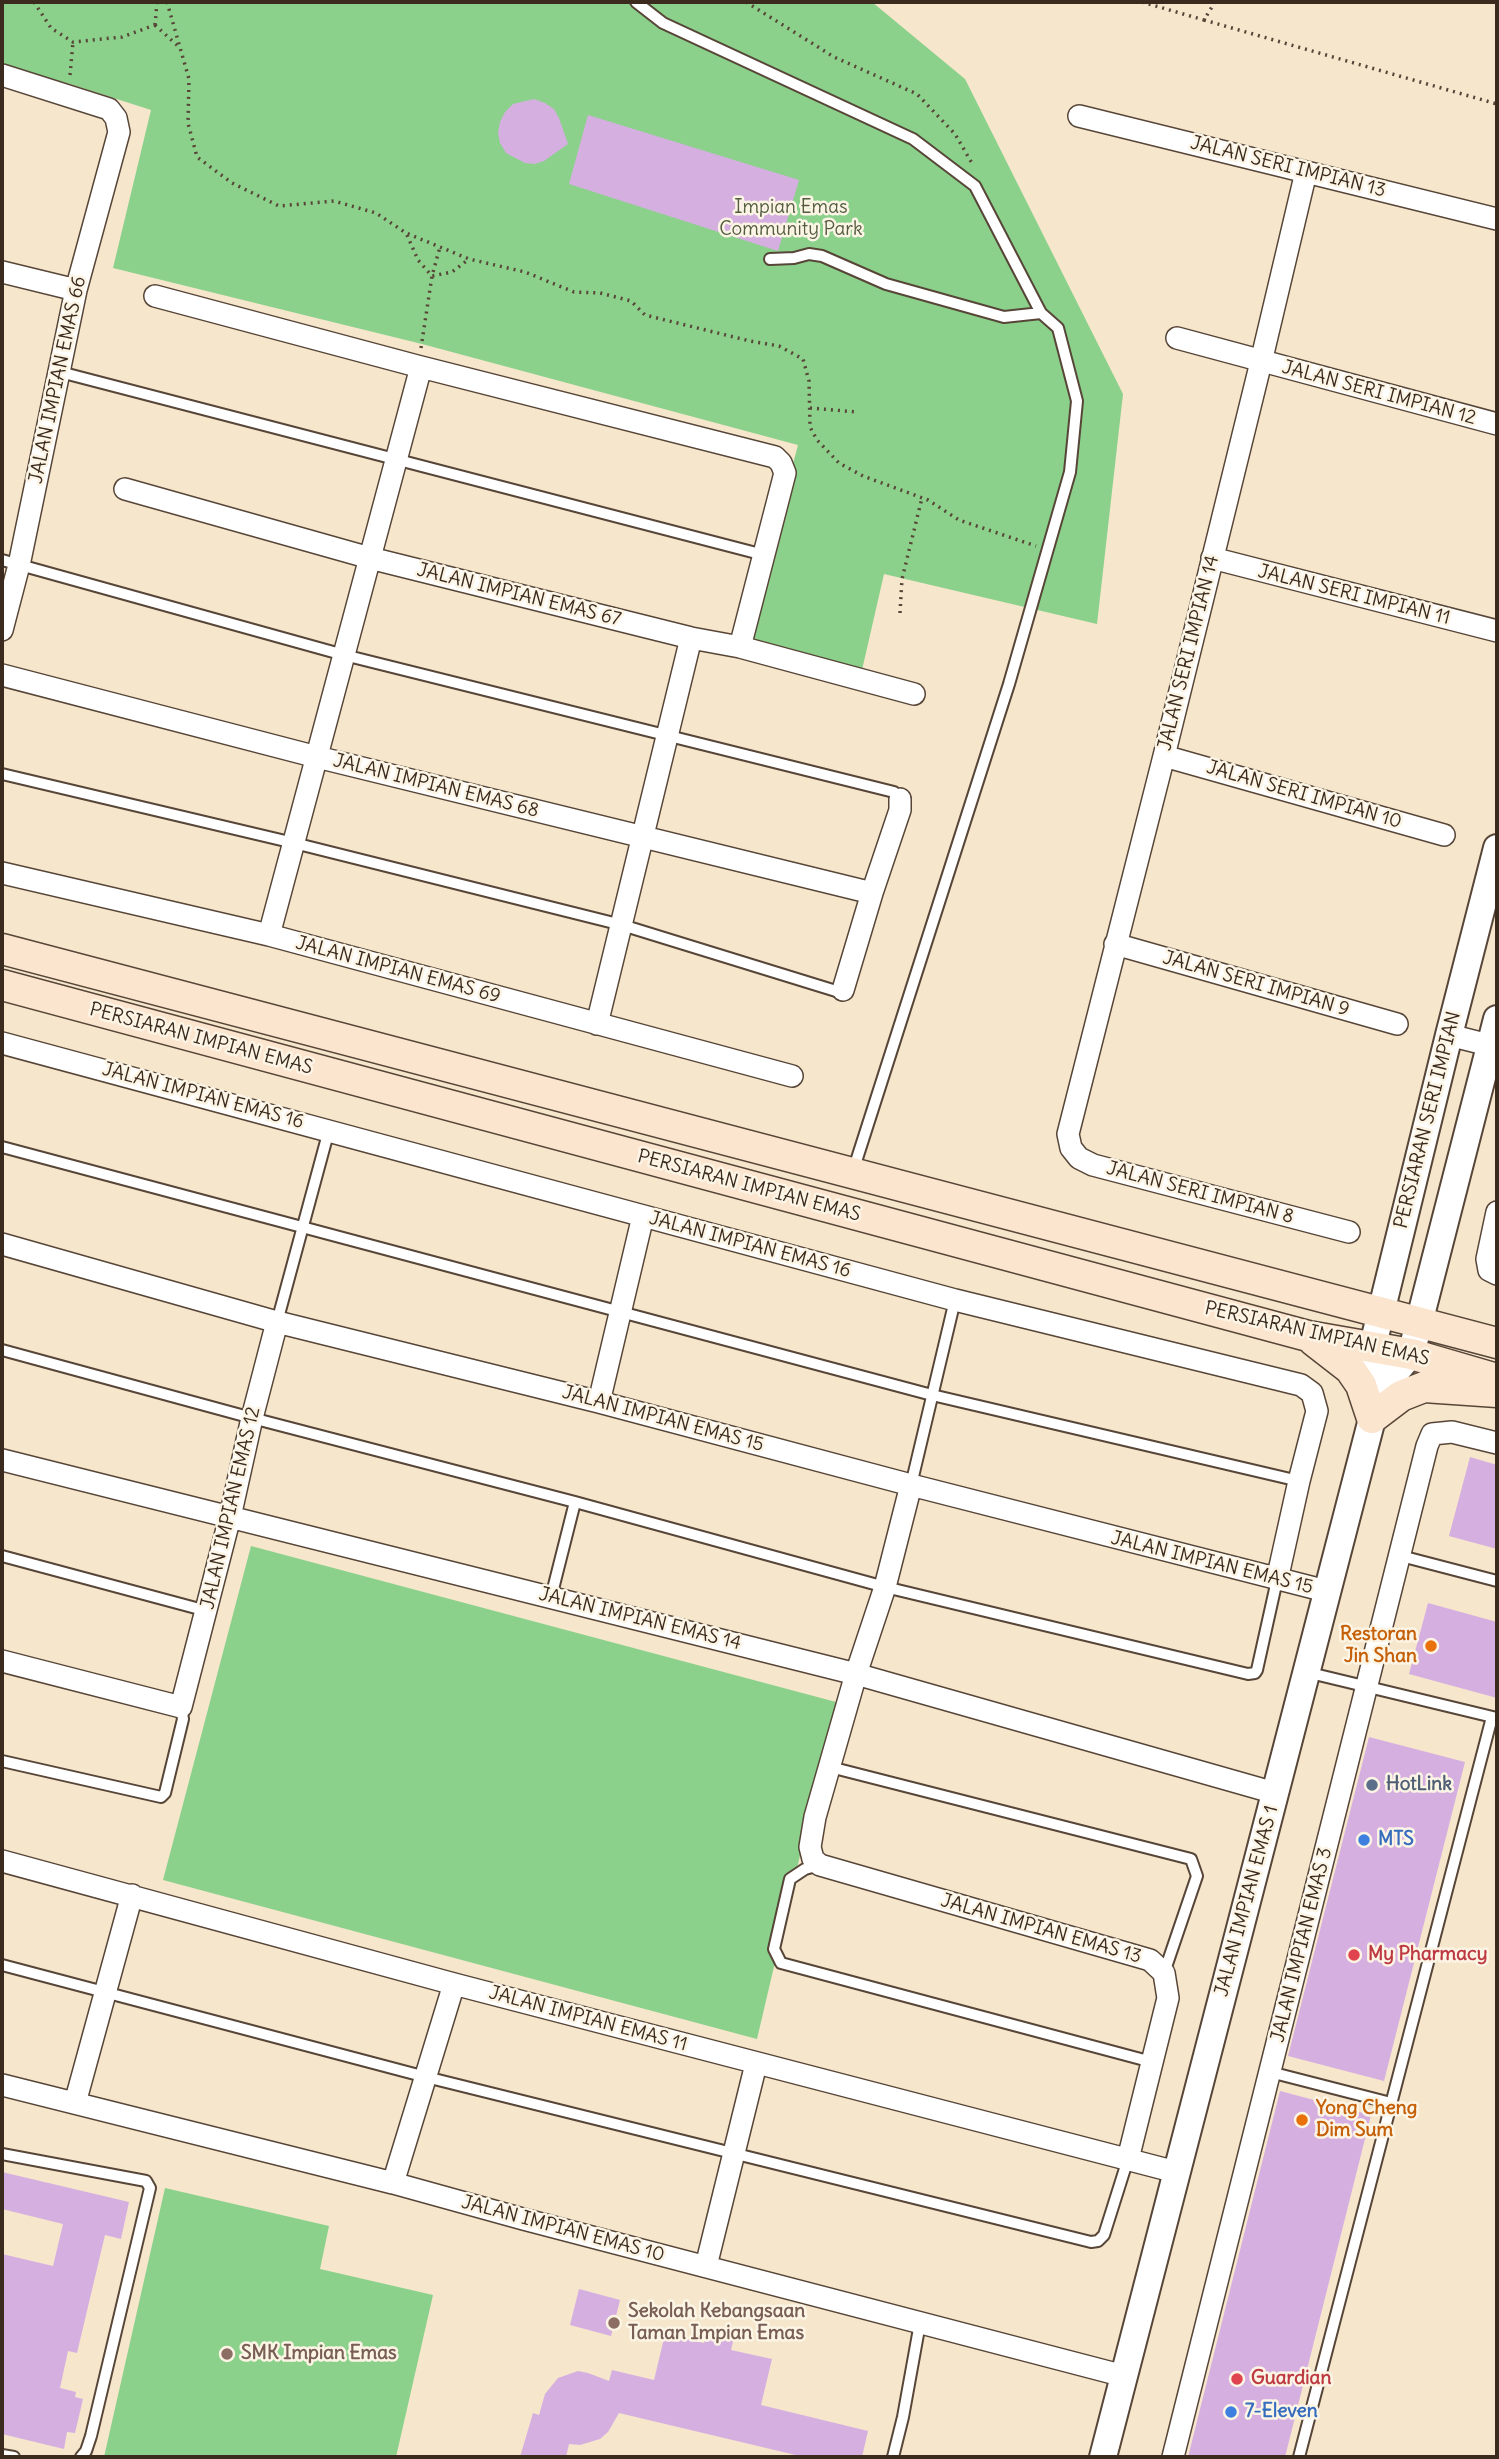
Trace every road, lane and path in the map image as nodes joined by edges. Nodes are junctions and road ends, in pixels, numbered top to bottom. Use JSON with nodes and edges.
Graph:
{"nodes":[{"id":1,"x":34,"y":2,"type":"edge"},
{"id":2,"x":157,"y":2,"type":"edge"},
{"id":3,"x":167,"y":2,"type":"edge"},
{"id":4,"x":636,"y":2,"type":"edge"},
{"id":5,"x":746,"y":2,"type":"edge"},
{"id":6,"x":1142,"y":2,"type":"edge"},
{"id":7,"x":1215,"y":2,"type":"edge"},
{"id":8,"x":1204,"y":20,"type":"junction"},
{"id":9,"x":155,"y":25,"type":"junction"},
{"id":10,"x":73,"y":42,"type":"junction"},
{"id":11,"x":180,"y":49,"type":"junction"},
{"id":12,"x":2,"y":75,"type":"edge"},
{"id":13,"x":68,"y":95,"type":"junction"},
{"id":14,"x":1497,"y":104,"type":"edge"},
{"id":15,"x":1079,"y":116,"type":"dead end"},
{"id":16,"x":973,"y":166,"type":"dead end"},
{"id":17,"x":1306,"y":172,"type":"junction"},
{"id":18,"x":1497,"y":219,"type":"edge"},
{"id":19,"x":406,"y":233,"type":"junction"},
{"id":20,"x":440,"y":247,"type":"junction"},
{"id":21,"x":469,"y":259,"type":"junction"},
{"id":22,"x":770,"y":259,"type":"dead end"},
{"id":23,"x":2,"y":272,"type":"edge"},
{"id":24,"x":432,"y":275,"type":"junction"},
{"id":25,"x":76,"y":290,"type":"junction"},
{"id":26,"x":155,"y":296,"type":"dead end"},
{"id":27,"x":1041,"y":313,"type":"junction"},
{"id":28,"x":1177,"y":338,"type":"dead end"},
{"id":29,"x":1261,"y":362,"type":"junction"},
{"id":30,"x":419,"y":367,"type":"junction"},
{"id":31,"x":60,"y":372,"type":"junction"},
{"id":32,"x":810,"y":408,"type":"junction"},
{"id":33,"x":857,"y":412,"type":"dead end"},
{"id":34,"x":1497,"y":425,"type":"edge"},
{"id":35,"x":396,"y":460,"type":"junction"},
{"id":36,"x":125,"y":489,"type":"dead end"},
{"id":37,"x":922,"y":498,"type":"junction"},
{"id":38,"x":1048,"y":550,"type":"junction"},
{"id":39,"x":764,"y":555,"type":"junction"},
{"id":40,"x":370,"y":558,"type":"junction"},
{"id":41,"x":1212,"y":558,"type":"junction"},
{"id":42,"x":11,"y":563,"type":"edge"},
{"id":43,"x":900,"y":613,"type":"dead end"},
{"id":44,"x":2,"y":629,"type":"edge"},
{"id":45,"x":1497,"y":631,"type":"edge"},
{"id":46,"x":691,"y":638,"type":"junction"},
{"id":47,"x":740,"y":647,"type":"junction"},
{"id":48,"x":344,"y":655,"type":"junction"},
{"id":49,"x":2,"y":675,"type":"edge"},
{"id":50,"x":914,"y":694,"type":"dead end"},
{"id":51,"x":668,"y":735,"type":"junction"},
{"id":52,"x":1164,"y":756,"type":"junction"},
{"id":53,"x":317,"y":757,"type":"junction"},
{"id":54,"x":2,"y":774,"type":"edge"},
{"id":55,"x":900,"y":799,"type":"joint"},
{"id":56,"x":1444,"y":835,"type":"dead end"},
{"id":57,"x":643,"y":836,"type":"junction"},
{"id":58,"x":294,"y":843,"type":"junction"},
{"id":59,"x":1497,"y":848,"type":"edge"},
{"id":60,"x":2,"y":873,"type":"edge"},
{"id":61,"x":872,"y":893,"type":"junction"},
{"id":62,"x":1489,"y":918,"type":"edge"},
{"id":63,"x":622,"y":925,"type":"junction"},
{"id":64,"x":269,"y":935,"type":"junction"},
{"id":65,"x":1115,"y":944,"type":"junction"},
{"id":66,"x":6,"y":948,"type":"edge"},
{"id":67,"x":5,"y":988,"type":"edge"},
{"id":68,"x":843,"y":990,"type":"joint"},
{"id":69,"x":1497,"y":1019,"type":"edge"},
{"id":70,"x":597,"y":1024,"type":"junction"},
{"id":71,"x":1397,"y":1024,"type":"dead end"},
{"id":72,"x":1448,"y":1035,"type":"junction"},
{"id":73,"x":2,"y":1043,"type":"edge"},
{"id":74,"x":1494,"y":1047,"type":"edge"},
{"id":75,"x":792,"y":1076,"type":"dead end"},
{"id":76,"x":329,"y":1130,"type":"junction"},
{"id":77,"x":1068,"y":1134,"type":"joint"},
{"id":78,"x":2,"y":1146,"type":"edge"},
{"id":79,"x":852,"y":1173,"type":"junction"},
{"id":80,"x":1497,"y":1212,"type":"edge"},
{"id":81,"x":643,"y":1216,"type":"junction"},
{"id":82,"x":303,"y":1227,"type":"junction"},
{"id":83,"x":1349,"y":1232,"type":"dead end"},
{"id":84,"x":2,"y":1244,"type":"edge"},
{"id":85,"x":1497,"y":1274,"type":"edge"},
{"id":86,"x":955,"y":1300,"type":"junction"},
{"id":87,"x":1380,"y":1312,"type":"junction"},
{"id":88,"x":621,"y":1313,"type":"junction"},
{"id":89,"x":277,"y":1322,"type":"junction"},
{"id":90,"x":1419,"y":1322,"type":"junction"},
{"id":91,"x":1307,"y":1336,"type":"junction"},
{"id":92,"x":1497,"y":1343,"type":"edge"},
{"id":93,"x":1372,"y":1349,"type":"junction"},
{"id":94,"x":2,"y":1350,"type":"edge"},
{"id":95,"x":1411,"y":1354,"type":"junction"},
{"id":96,"x":1497,"y":1379,"type":"edge"},
{"id":97,"x":1497,"y":1392,"type":"edge"},
{"id":98,"x":932,"y":1395,"type":"junction"},
{"id":99,"x":599,"y":1402,"type":"junction"},
{"id":100,"x":1376,"y":1405,"type":"junction"},
{"id":101,"x":251,"y":1418,"type":"junction"},
{"id":102,"x":1497,"y":1443,"type":"edge"},
{"id":103,"x":2,"y":1460,"type":"edge"},
{"id":104,"x":1298,"y":1481,"type":"junction"},
{"id":105,"x":911,"y":1485,"type":"junction"},
{"id":106,"x":575,"y":1502,"type":"junction"},
{"id":107,"x":230,"y":1517,"type":"junction"},
{"id":108,"x":2,"y":1556,"type":"edge"},
{"id":109,"x":1401,"y":1556,"type":"junction"},
{"id":110,"x":1277,"y":1580,"type":"junction"},
{"id":111,"x":1497,"y":1581,"type":"edge"},
{"id":112,"x":885,"y":1587,"type":"junction"},
{"id":113,"x":1326,"y":1591,"type":"junction"},
{"id":114,"x":551,"y":1597,"type":"junction"},
{"id":115,"x":207,"y":1611,"type":"junction"},
{"id":116,"x":2,"y":1661,"type":"edge"},
{"id":117,"x":1306,"y":1672,"type":"junction"},
{"id":118,"x":856,"y":1674,"type":"junction"},
{"id":119,"x":1367,"y":1687,"type":"junction"},
{"id":120,"x":181,"y":1707,"type":"junction"},
{"id":121,"x":1494,"y":1717,"type":"edge"},
{"id":122,"x":2,"y":1762,"type":"edge"},
{"id":123,"x":830,"y":1767,"type":"junction"},
{"id":124,"x":1275,"y":1793,"type":"junction"},
{"id":125,"x":2,"y":1861,"type":"edge"},
{"id":126,"x":820,"y":1865,"type":"junction"},
{"id":127,"x":132,"y":1895,"type":"junction"},
{"id":128,"x":2,"y":1965,"type":"edge"},
{"id":129,"x":1164,"y":1973,"type":"junction"},
{"id":130,"x":454,"y":1984,"type":"junction"},
{"id":131,"x":106,"y":1992,"type":"junction"},
{"id":132,"x":1152,"y":2062,"type":"junction"},
{"id":133,"x":756,"y":2064,"type":"junction"},
{"id":134,"x":1270,"y":2072,"type":"junction"},
{"id":135,"x":426,"y":2077,"type":"junction"},
{"id":136,"x":2,"y":2085,"type":"edge"},
{"id":137,"x":75,"y":2103,"type":"junction"},
{"id":138,"x":1391,"y":2103,"type":"junction"},
{"id":139,"x":734,"y":2153,"type":"junction"},
{"id":140,"x":2,"y":2154,"type":"edge"},
{"id":141,"x":1128,"y":2160,"type":"junction"},
{"id":142,"x":1176,"y":2172,"type":"junction"},
{"id":143,"x":393,"y":2183,"type":"junction"},
{"id":144,"x":706,"y":2266,"type":"junction"},
{"id":145,"x":920,"y":2323,"type":"junction"},
{"id":146,"x":1124,"y":2376,"type":"junction"},
{"id":147,"x":2,"y":2455,"type":"edge"},
{"id":148,"x":14,"y":2457,"type":"edge"},
{"id":149,"x":80,"y":2457,"type":"edge"},
{"id":150,"x":893,"y":2457,"type":"edge"},
{"id":151,"x":1102,"y":2457,"type":"edge"},
{"id":152,"x":1173,"y":2457,"type":"edge"},
{"id":153,"x":1299,"y":2457,"type":"edge"}],
"edges":[{"from":1,"to":10,"type":"path"},
{"from":2,"to":9,"type":"path"},
{"from":3,"to":11,"type":"path"},
{"from":4,"to":27,"type":"lane"},
{"from":5,"to":16,"type":"path"},
{"from":6,"to":8,"type":"path"},
{"from":7,"to":8,"type":"path"},
{"from":8,"to":14,"type":"path"},
{"from":9,"to":10,"type":"path"},
{"from":9,"to":11,"type":"path"},
{"from":10,"to":13,"type":"path"},
{"from":11,"to":19,"type":"path"},
{"from":12,"to":13,"type":"street"},
{"from":13,"to":25,"type":"street","name":"JALAN IMPIAN EMAS 66"},
{"from":15,"to":17,"type":"street","name":"JALAN SERI IMPIAN 13"},
{"from":17,"to":18,"type":"street","name":"JALAN SERI IMPIAN 13"},
{"from":17,"to":29,"type":"street","name":"JALAN SERI IMPIAN 14"},
{"from":19,"to":20,"type":"path"},
{"from":19,"to":24,"type":"path"},
{"from":20,"to":21,"type":"path"},
{"from":20,"to":24,"type":"path"},
{"from":21,"to":24,"type":"path"},
{"from":21,"to":32,"type":"path"},
{"from":22,"to":27,"type":"lane"},
{"from":23,"to":25,"type":"street"},
{"from":24,"to":30,"type":"path"},
{"from":25,"to":31,"type":"street","name":"JALAN IMPIAN EMAS 66"},
{"from":26,"to":30,"type":"street"},
{"from":27,"to":38,"type":"lane"},
{"from":28,"to":29,"type":"street","name":"JALAN SERI IMPIAN 12"},
{"from":29,"to":34,"type":"street","name":"JALAN SERI IMPIAN 12"},
{"from":29,"to":41,"type":"street","name":"JALAN SERI IMPIAN 14"},
{"from":30,"to":35,"type":"street"},
{"from":30,"to":39,"type":"street"},
{"from":31,"to":35,"type":"lane"},
{"from":31,"to":42,"type":"street","name":"JALAN IMPIAN EMAS 66"},
{"from":32,"to":33,"type":"path"},
{"from":32,"to":37,"type":"path"},
{"from":35,"to":39,"type":"lane"},
{"from":35,"to":40,"type":"street"},
{"from":36,"to":40,"type":"street","name":"JALAN IMPIAN EMAS 67"},
{"from":37,"to":38,"type":"path"},
{"from":37,"to":43,"type":"path"},
{"from":38,"to":79,"type":"lane"},
{"from":39,"to":47,"type":"street"},
{"from":40,"to":46,"type":"street","name":"JALAN IMPIAN EMAS 67"},
{"from":40,"to":48,"type":"street"},
{"from":41,"to":45,"type":"street","name":"JALAN SERI IMPIAN 11"},
{"from":41,"to":52,"type":"street","name":"JALAN SERI IMPIAN 14"},
{"from":42,"to":44,"type":"street","name":"JALAN IMPIAN EMAS 66"},
{"from":42,"to":48,"type":"lane"},
{"from":46,"to":47,"type":"street","name":"JALAN IMPIAN EMAS 67"},
{"from":46,"to":51,"type":"street"},
{"from":47,"to":50,"type":"street","name":"JALAN IMPIAN EMAS 67"},
{"from":48,"to":51,"type":"lane"},
{"from":48,"to":53,"type":"street"},
{"from":49,"to":53,"type":"street","name":"JALAN IMPIAN EMAS 68"},
{"from":51,"to":55,"type":"lane"},
{"from":51,"to":57,"type":"street"},
{"from":52,"to":56,"type":"street","name":"JALAN SERI IMPIAN 10"},
{"from":52,"to":65,"type":"street","name":"JALAN SERI IMPIAN 14"},
{"from":53,"to":57,"type":"street","name":"JALAN IMPIAN EMAS 68"},
{"from":53,"to":58,"type":"street"},
{"from":54,"to":58,"type":"lane"},
{"from":55,"to":61,"type":"street"},
{"from":57,"to":61,"type":"street","name":"JALAN IMPIAN EMAS 68"},
{"from":57,"to":63,"type":"street"},
{"from":58,"to":63,"type":"lane"},
{"from":58,"to":64,"type":"street"},
{"from":59,"to":62,"type":"street","name":"PERSIARAN SERI IMPIAN"},
{"from":60,"to":64,"type":"street","name":"JALAN IMPIAN EMAS 69"},
{"from":61,"to":68,"type":"street"},
{"from":62,"to":72,"type":"street","name":"PERSIARAN SERI IMPIAN"},
{"from":63,"to":68,"type":"lane"},
{"from":63,"to":70,"type":"street"},
{"from":64,"to":70,"type":"street","name":"JALAN IMPIAN EMAS 69"},
{"from":65,"to":71,"type":"street","name":"JALAN SERI IMPIAN 9"},
{"from":65,"to":77,"type":"street","name":"JALAN SERI IMPIAN 14"},
{"from":66,"to":79,"type":"main road","name":"PERSIARAN IMPIAN EMAS"},
{"from":67,"to":91,"type":"main road","name":"PERSIARAN IMPIAN EMAS"},
{"from":69,"to":74,"type":"street"},
{"from":70,"to":75,"type":"street","name":"JALAN IMPIAN EMAS 69"},
{"from":72,"to":74,"type":"street"},
{"from":72,"to":87,"type":"street","name":"PERSIARAN SERI IMPIAN"},
{"from":73,"to":76,"type":"street","name":"JALAN IMPIAN EMAS 16"},
{"from":74,"to":90,"type":"street"},
{"from":76,"to":81,"type":"street","name":"JALAN IMPIAN EMAS 16"},
{"from":76,"to":82,"type":"lane","name":"JALAN IMPIAN EMAS 12"},
{"from":77,"to":83,"type":"street","name":"JALAN SERI IMPIAN 8"},
{"from":78,"to":82,"type":"lane"},
{"from":79,"to":87,"type":"main road","name":"PERSIARAN IMPIAN EMAS"},
{"from":80,"to":85,"type":"street"},
{"from":81,"to":86,"type":"street","name":"JALAN IMPIAN EMAS 16"},
{"from":81,"to":88,"type":"street"},
{"from":82,"to":88,"type":"lane"},
{"from":82,"to":89,"type":"lane","name":"JALAN IMPIAN EMAS 12"},
{"from":84,"to":89,"type":"street","name":"JALAN IMPIAN EMAS 15"},
{"from":86,"to":98,"type":"lane"},
{"from":86,"to":104,"type":"street","name":"JALAN IMPIAN EMAS 16"},
{"from":87,"to":90,"type":"main road","name":"PERSIARAN IMPIAN EMAS"},
{"from":87,"to":93,"type":"street","name":"PERSIARAN SERI IMPIAN"},
{"from":88,"to":98,"type":"lane"},
{"from":88,"to":99,"type":"street"},
{"from":89,"to":99,"type":"street","name":"JALAN IMPIAN EMAS 15"},
{"from":89,"to":101,"type":"street","name":"JALAN IMPIAN EMAS 12"},
{"from":90,"to":92,"type":"main road","name":"PERSIARAN IMPIAN EMAS"},
{"from":90,"to":95,"type":"street"},
{"from":91,"to":93,"type":"main road","name":"PERSIARAN IMPIAN EMAS"},
{"from":91,"to":100,"type":"main road"},
{"from":93,"to":95,"type":"main road","name":"PERSIARAN IMPIAN EMAS"},
{"from":93,"to":100,"type":"street","name":"PERSIARAN SERI IMPIAN"},
{"from":94,"to":101,"type":"lane"},
{"from":95,"to":96,"type":"main road","name":"PERSIARAN IMPIAN EMAS"},
{"from":95,"to":100,"type":"street","name":"JALAN IMPIAN EMAS 1"},
{"from":97,"to":100,"type":"main road"},
{"from":98,"to":104,"type":"lane"},
{"from":98,"to":105,"type":"lane"},
{"from":99,"to":105,"type":"street","name":"JALAN IMPIAN EMAS 15"},
{"from":100,"to":113,"type":"street","name":"JALAN IMPIAN EMAS 1"},
{"from":101,"to":106,"type":"lane"},
{"from":101,"to":107,"type":"street","name":"JALAN IMPIAN EMAS 12"},
{"from":102,"to":109,"type":"street","name":"JALAN IMPIAN EMAS 3"},
{"from":103,"to":107,"type":"street","name":"JALAN IMPIAN EMAS 14"},
{"from":104,"to":110,"type":"street","name":"JALAN IMPIAN EMAS 16"},
{"from":105,"to":110,"type":"street","name":"JALAN IMPIAN EMAS 15"},
{"from":105,"to":112,"type":"street"},
{"from":106,"to":112,"type":"lane"},
{"from":106,"to":114,"type":"lane"},
{"from":107,"to":114,"type":"street","name":"JALAN IMPIAN EMAS 14"},
{"from":107,"to":115,"type":"street","name":"JALAN IMPIAN EMAS 12"},
{"from":108,"to":115,"type":"lane"},
{"from":109,"to":111,"type":"lane"},
{"from":109,"to":119,"type":"street","name":"JALAN IMPIAN EMAS 3"},
{"from":110,"to":112,"type":"lane"},
{"from":110,"to":113,"type":"street","name":"JALAN IMPIAN EMAS 15"},
{"from":112,"to":118,"type":"street"},
{"from":113,"to":117,"type":"street","name":"JALAN IMPIAN EMAS 1"},
{"from":114,"to":118,"type":"street","name":"JALAN IMPIAN EMAS 14"},
{"from":115,"to":120,"type":"street","name":"JALAN IMPIAN EMAS 12"},
{"from":116,"to":120,"type":"street"},
{"from":117,"to":119,"type":"lane"},
{"from":117,"to":124,"type":"street","name":"JALAN IMPIAN EMAS 1"},
{"from":118,"to":123,"type":"street"},
{"from":118,"to":124,"type":"street","name":"JALAN IMPIAN EMAS 14"},
{"from":119,"to":121,"type":"lane"},
{"from":119,"to":134,"type":"street","name":"JALAN IMPIAN EMAS 3"},
{"from":120,"to":122,"type":"lane"},
{"from":121,"to":138,"type":"lane"},
{"from":123,"to":126,"type":"street"},
{"from":123,"to":129,"type":"lane"},
{"from":124,"to":142,"type":"street","name":"JALAN IMPIAN EMAS 1"},
{"from":125,"to":127,"type":"street","name":"JALAN IMPIAN EMAS 11"},
{"from":126,"to":129,"type":"street","name":"JALAN IMPIAN EMAS 13"},
{"from":126,"to":132,"type":"lane"},
{"from":127,"to":130,"type":"street","name":"JALAN IMPIAN EMAS 11"},
{"from":127,"to":131,"type":"street"},
{"from":128,"to":131,"type":"lane"},
{"from":129,"to":132,"type":"street","name":"JALAN IMPIAN EMAS 13"},
{"from":130,"to":133,"type":"street","name":"JALAN IMPIAN EMAS 11"},
{"from":130,"to":135,"type":"street"},
{"from":131,"to":135,"type":"lane"},
{"from":131,"to":137,"type":"street"},
{"from":132,"to":141,"type":"street","name":"JALAN IMPIAN EMAS 13"},
{"from":133,"to":139,"type":"street"},
{"from":133,"to":141,"type":"street","name":"JALAN IMPIAN EMAS 11"},
{"from":134,"to":138,"type":"lane"},
{"from":134,"to":152,"type":"street","name":"JALAN IMPIAN EMAS 3"},
{"from":135,"to":139,"type":"lane"},
{"from":135,"to":143,"type":"street"},
{"from":136,"to":137,"type":"street","name":"JALAN IMPIAN EMAS 10"},
{"from":137,"to":143,"type":"street","name":"JALAN IMPIAN EMAS 10"},
{"from":138,"to":153,"type":"lane"},
{"from":139,"to":141,"type":"lane"},
{"from":139,"to":144,"type":"street"},
{"from":140,"to":149,"type":"lane"},
{"from":141,"to":142,"type":"street","name":"JALAN IMPIAN EMAS 11"},
{"from":142,"to":146,"type":"street","name":"JALAN IMPIAN EMAS 1"},
{"from":143,"to":144,"type":"street","name":"JALAN IMPIAN EMAS 10"},
{"from":144,"to":145,"type":"street","name":"JALAN IMPIAN EMAS 10"},
{"from":145,"to":146,"type":"street","name":"JALAN IMPIAN EMAS 10"},
{"from":145,"to":150,"type":"lane"},
{"from":146,"to":151,"type":"street","name":"JALAN IMPIAN EMAS 1"},
{"from":147,"to":148,"type":"lane"}]}
